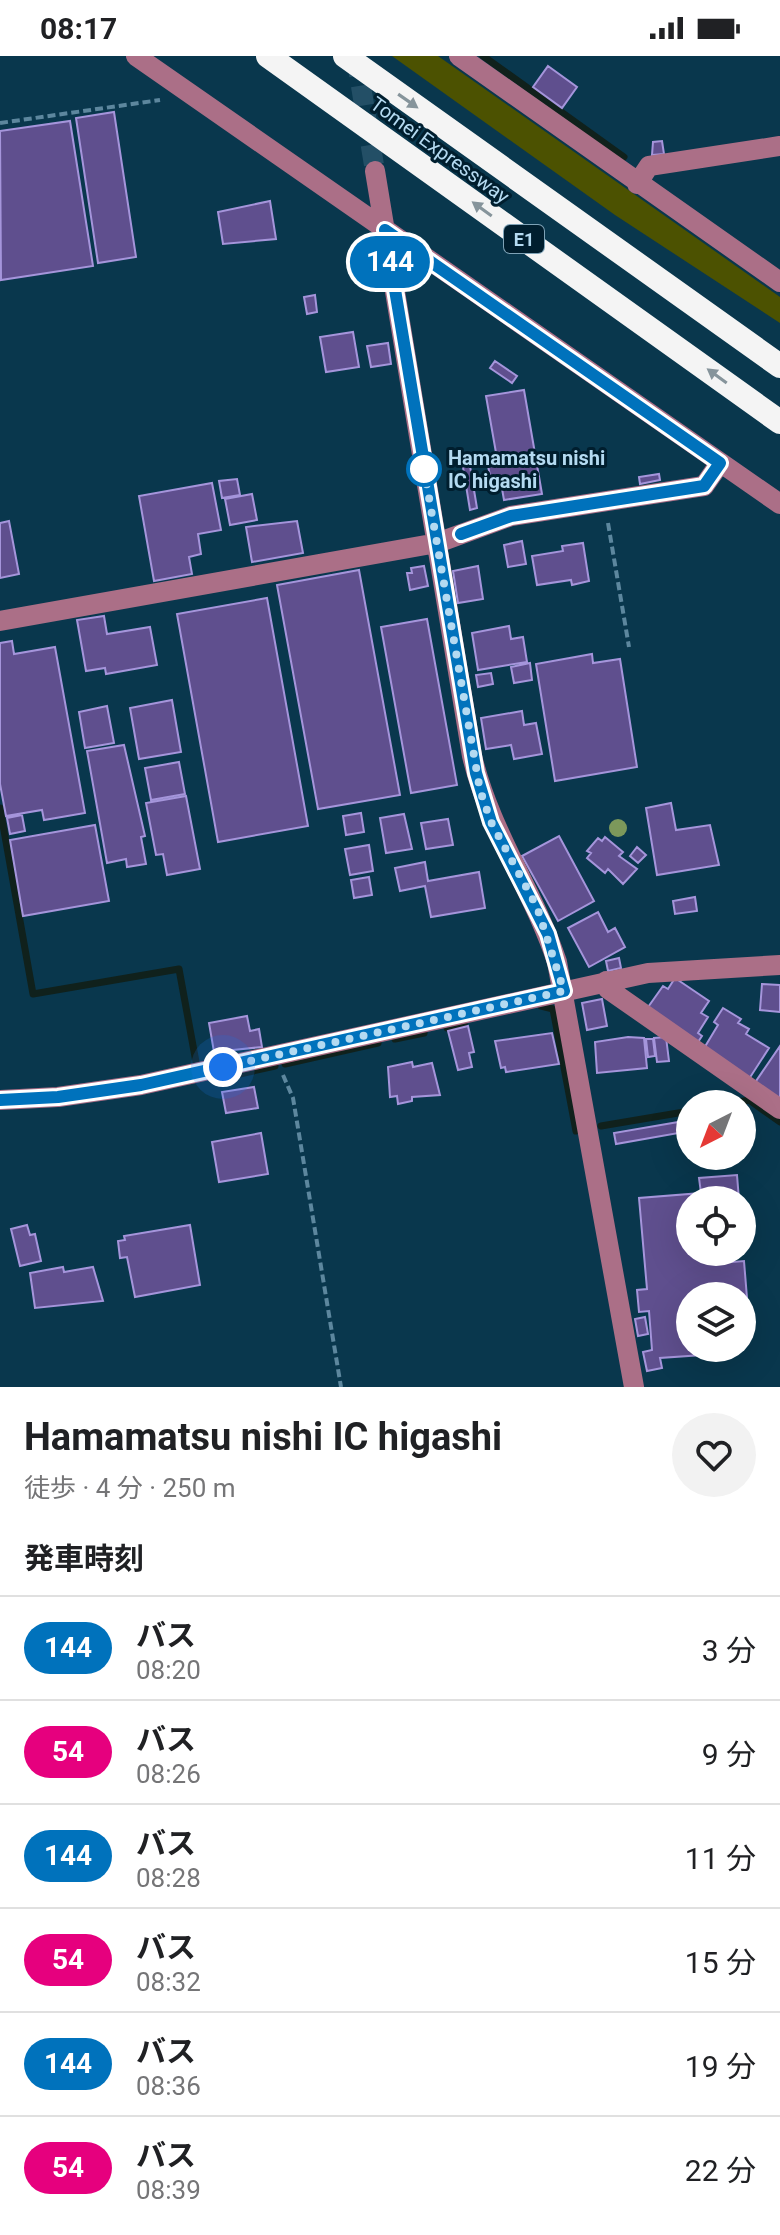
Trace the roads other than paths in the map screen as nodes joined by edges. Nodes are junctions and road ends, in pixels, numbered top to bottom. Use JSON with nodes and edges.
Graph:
{"nodes":[{"id":1,"x":136,"y":56,"type":"edge"},
{"id":2,"x":268,"y":56,"type":"edge"},
{"id":3,"x":345,"y":56,"type":"edge"},
{"id":4,"x":459,"y":56,"type":"edge"},
{"id":5,"x":780,"y":146,"type":"edge"},
{"id":6,"x":375,"y":171,"type":"tunnel mouth"},
{"id":7,"x":637,"y":184,"type":"junction"},
{"id":8,"x":385,"y":230,"type":"junction"},
{"id":9,"x":601,"y":236,"type":"junction"},
{"id":10,"x":780,"y":282,"type":"edge"},
{"id":11,"x":780,"y":355,"type":"edge"},
{"id":12,"x":780,"y":366,"type":"edge"},
{"id":13,"x":780,"y":422,"type":"edge"},
{"id":14,"x":720,"y":463,"type":"junction"},
{"id":15,"x":780,"y":504,"type":"edge"},
{"id":16,"x":437,"y":543,"type":"junction"},
{"id":17,"x":0,"y":621,"type":"edge"},
{"id":18,"x":780,"y":965,"type":"edge"},
{"id":19,"x":606,"y":981,"type":"junction"},
{"id":20,"x":564,"y":991,"type":"junction"},
{"id":21,"x":0,"y":1100,"type":"edge"},
{"id":22,"x":780,"y":1109,"type":"edge"},
{"id":23,"x":634,"y":1387,"type":"edge"}],
"edges":[{"from":1,"to":8,"type":"street"},
{"from":13,"to":2,"type":"highway","name":"Tomei Expressway","number":"E1","one_way":true},
{"from":3,"to":9,"type":"highway","name":"Tomei Expressway","number":"E1","one_way":true},
{"from":4,"to":7,"type":"street"},
{"from":5,"to":7,"type":"street"},
{"from":6,"to":8,"type":"street"},
{"from":7,"to":10,"type":"street"},
{"from":8,"to":14,"type":"street"},
{"from":8,"to":16,"type":"street"},
{"from":9,"to":11,"type":"highway"},
{"from":9,"to":12,"type":"highway","name":"Tomei Expressway","number":"E1"},
{"from":14,"to":15,"type":"street"},
{"from":14,"to":16,"type":"street"},
{"from":16,"to":17,"type":"street"},
{"from":16,"to":20,"type":"street"},
{"from":18,"to":19,"type":"street"},
{"from":19,"to":20,"type":"street"},
{"from":19,"to":22,"type":"street"},
{"from":20,"to":21,"type":"street"},
{"from":20,"to":23,"type":"street"}]}
